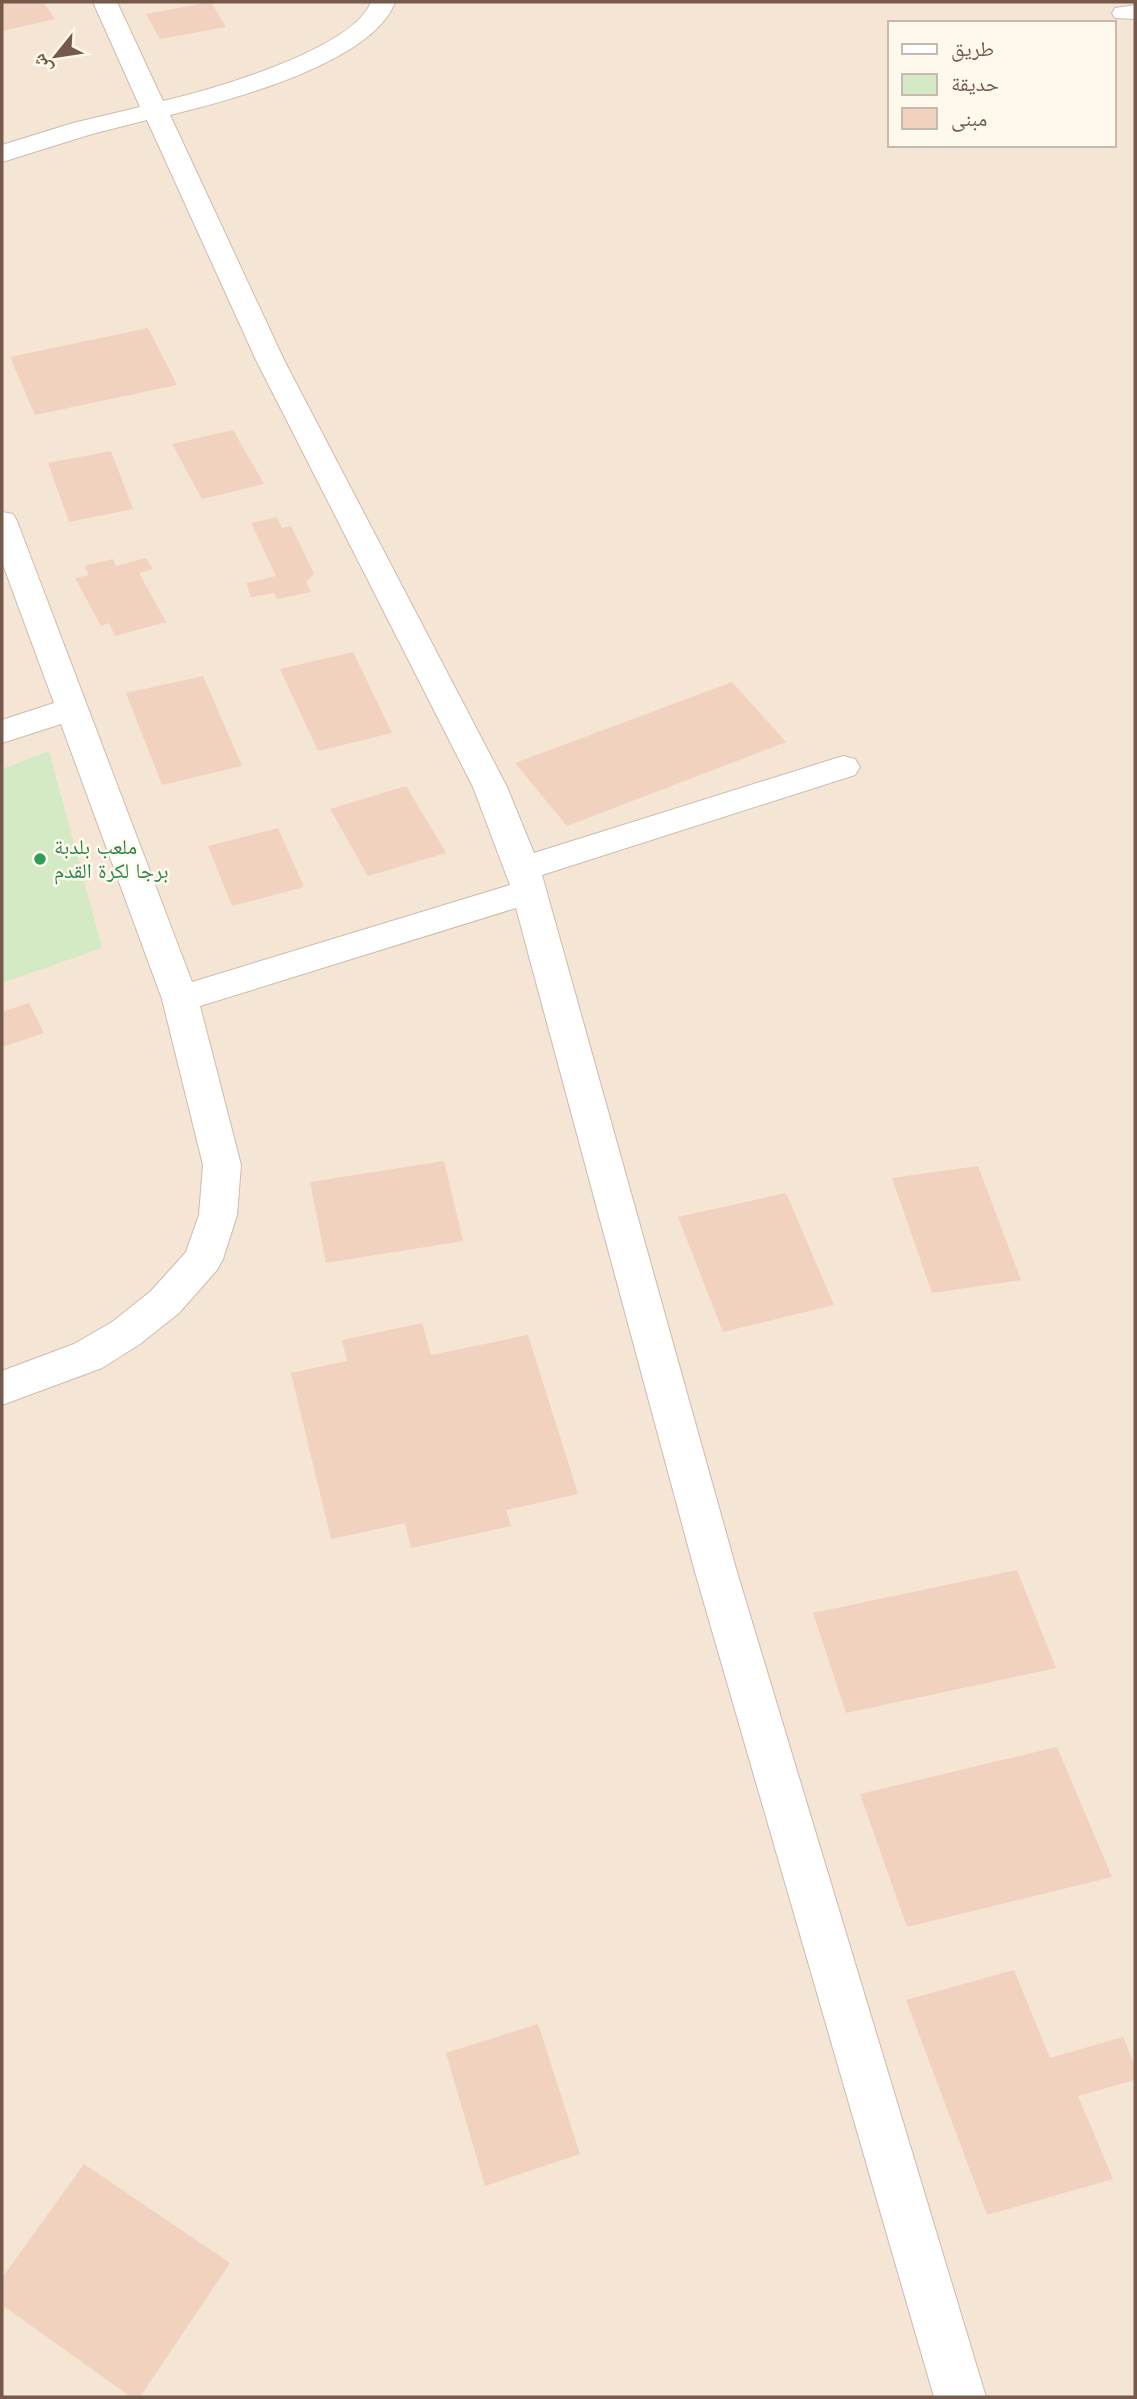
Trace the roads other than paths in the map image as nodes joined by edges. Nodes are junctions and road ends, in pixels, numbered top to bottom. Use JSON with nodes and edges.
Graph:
{"nodes":[{"id":1,"x":105,"y":2,"type":"edge"},
{"id":2,"x":383,"y":2,"type":"edge"},
{"id":3,"x":157,"y":112,"type":"junction"},
{"id":4,"x":2,"y":154,"type":"edge"},
{"id":5,"x":2,"y":521,"type":"edge"},
{"id":6,"x":73,"y":708,"type":"junction"},
{"id":7,"x":2,"y":732,"type":"edge"},
{"id":8,"x":843,"y":767,"type":"dead end"},
{"id":9,"x":526,"y":880,"type":"junction"},
{"id":10,"x":180,"y":999,"type":"junction"},
{"id":11,"x":2,"y":1388,"type":"edge"},
{"id":12,"x":960,"y":2397,"type":"edge"}],
"edges":[{"from":1,"to":3,"type":"street"},
{"from":2,"to":3,"type":"street"},
{"from":3,"to":4,"type":"street"},
{"from":3,"to":9,"type":"street"},
{"from":5,"to":6,"type":"street"},
{"from":6,"to":7,"type":"street"},
{"from":6,"to":10,"type":"street"},
{"from":8,"to":9,"type":"street"},
{"from":9,"to":10,"type":"street"},
{"from":9,"to":12,"type":"street"},
{"from":10,"to":11,"type":"street"}]}
